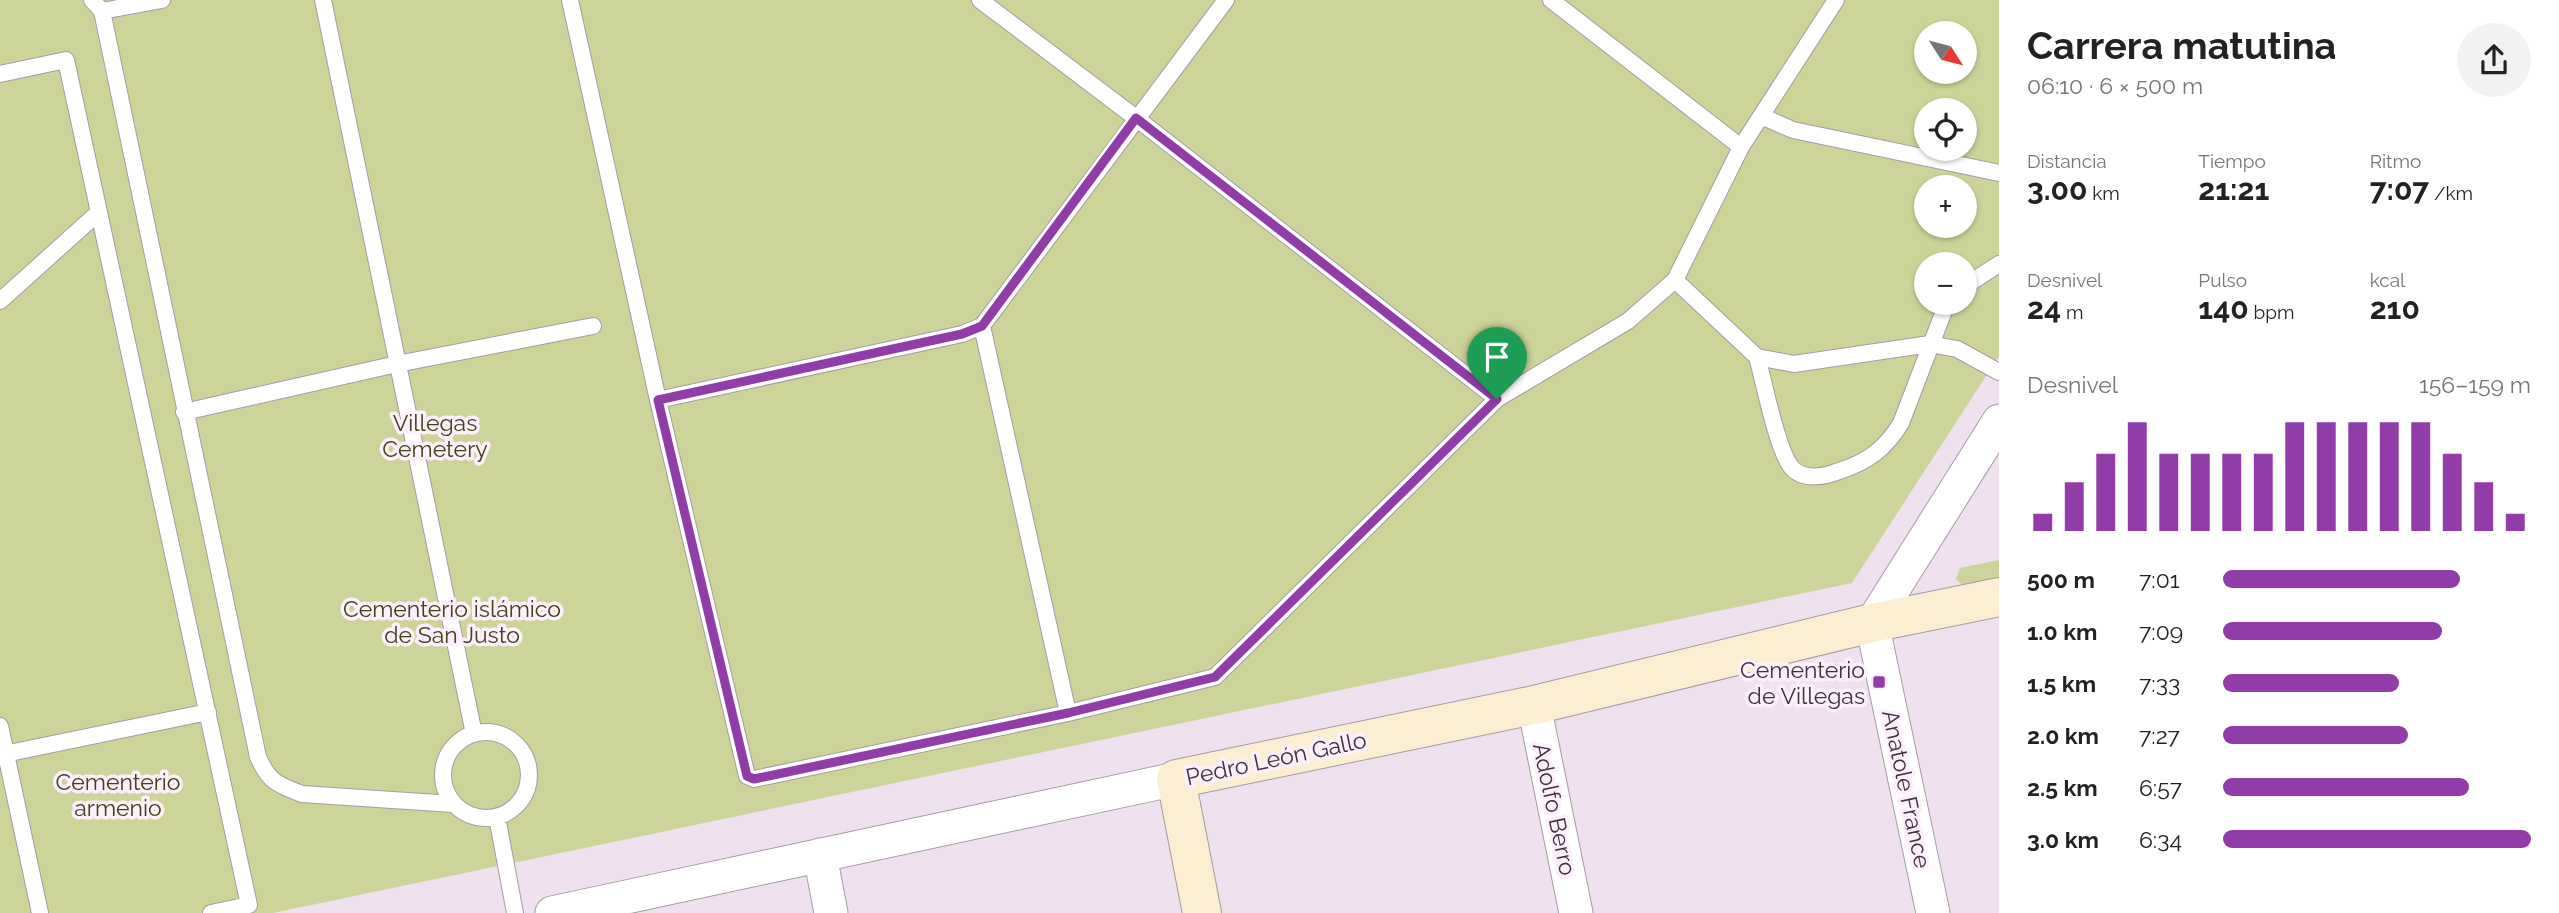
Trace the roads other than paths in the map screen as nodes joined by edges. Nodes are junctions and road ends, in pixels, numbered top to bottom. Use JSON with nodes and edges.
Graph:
{"nodes":[{"id":1,"x":162,"y":0,"type":"edge"},
{"id":2,"x":323,"y":0,"type":"edge"},
{"id":3,"x":570,"y":0,"type":"edge"},
{"id":4,"x":980,"y":0,"type":"edge"},
{"id":5,"x":1226,"y":0,"type":"edge"},
{"id":6,"x":1550,"y":0,"type":"edge"},
{"id":7,"x":1836,"y":0,"type":"edge"},
{"id":8,"x":97,"y":6,"type":"edge"},
{"id":9,"x":0,"y":74,"type":"edge"},
{"id":10,"x":1761,"y":116,"type":"junction"},
{"id":11,"x":1136,"y":118,"type":"junction"},
{"id":12,"x":1741,"y":147,"type":"junction"},
{"id":13,"x":1999,"y":173,"type":"edge"},
{"id":14,"x":99,"y":212,"type":"junction"},
{"id":15,"x":1999,"y":264,"type":"edge"},
{"id":16,"x":1977,"y":278,"type":"edge"},
{"id":17,"x":1675,"y":280,"type":"junction"},
{"id":18,"x":0,"y":302,"type":"edge"},
{"id":19,"x":1942,"y":315,"type":"edge"},
{"id":20,"x":593,"y":326,"type":"dead end"},
{"id":21,"x":982,"y":326,"type":"junction"},
{"id":22,"x":1930,"y":344,"type":"junction"},
{"id":23,"x":1758,"y":357,"type":"junction"},
{"id":24,"x":397,"y":364,"type":"junction"},
{"id":25,"x":1999,"y":372,"type":"edge"},
{"id":26,"x":1497,"y":399,"type":"junction"},
{"id":27,"x":658,"y":400,"type":"junction"},
{"id":28,"x":184,"y":412,"type":"junction"},
{"id":29,"x":1999,"y":421,"type":"edge"},
{"id":30,"x":1999,"y":597,"type":"edge"},
{"id":31,"x":1871,"y":623,"type":"junction"},
{"id":32,"x":1534,"y":705,"type":"junction"},
{"id":33,"x":208,"y":712,"type":"junction"},
{"id":34,"x":1068,"y":713,"type":"junction"},
{"id":35,"x":0,"y":726,"type":"edge"},
{"id":36,"x":474,"y":734,"type":"junction"},
{"id":37,"x":3,"y":754,"type":"edge"},
{"id":38,"x":1176,"y":779,"type":"junction"},
{"id":39,"x":453,"y":804,"type":"junction"},
{"id":40,"x":497,"y":817,"type":"junction"},
{"id":41,"x":820,"y":855,"type":"junction"},
{"id":42,"x":40,"y":913,"type":"edge"},
{"id":43,"x":211,"y":913,"type":"edge"},
{"id":44,"x":515,"y":913,"type":"edge"},
{"id":45,"x":552,"y":913,"type":"edge"},
{"id":46,"x":831,"y":913,"type":"edge"},
{"id":47,"x":1202,"y":913,"type":"edge"},
{"id":48,"x":1576,"y":913,"type":"edge"},
{"id":49,"x":1933,"y":913,"type":"edge"}],
"edges":[{"from":1,"to":8,"type":"lane"},
{"from":2,"to":24,"type":"lane"},
{"from":3,"to":27,"type":"lane"},
{"from":4,"to":11,"type":"lane"},
{"from":5,"to":11,"type":"lane"},
{"from":6,"to":12,"type":"lane"},
{"from":7,"to":10,"type":"lane"},
{"from":8,"to":28,"type":"lane"},
{"from":9,"to":14,"type":"lane"},
{"from":10,"to":12,"type":"lane"},
{"from":10,"to":13,"type":"lane"},
{"from":11,"to":21,"type":"lane"},
{"from":11,"to":26,"type":"lane"},
{"from":12,"to":17,"type":"lane"},
{"from":14,"to":18,"type":"lane"},
{"from":14,"to":33,"type":"lane"},
{"from":15,"to":16,"type":"lane"},
{"from":17,"to":23,"type":"lane"},
{"from":17,"to":26,"type":"lane"},
{"from":19,"to":22,"type":"lane"},
{"from":20,"to":24,"type":"lane"},
{"from":21,"to":27,"type":"lane"},
{"from":21,"to":34,"type":"lane"},
{"from":22,"to":23,"type":"lane"},
{"from":22,"to":23,"type":"lane"},
{"from":22,"to":25,"type":"lane"},
{"from":24,"to":28,"type":"lane"},
{"from":24,"to":36,"type":"lane"},
{"from":26,"to":34,"type":"lane"},
{"from":27,"to":34,"type":"lane"},
{"from":28,"to":39,"type":"lane"},
{"from":29,"to":31,"type":"street"},
{"from":30,"to":31,"type":"street","name":"Pedro León Gallo"},
{"from":31,"to":32,"type":"street","name":"Pedro León Gallo"},
{"from":31,"to":49,"type":"street","name":"Anatole France"},
{"from":32,"to":38,"type":"street","name":"Pedro León Gallo"},
{"from":32,"to":48,"type":"street","name":"Adolfo Berro"},
{"from":33,"to":37,"type":"lane"},
{"from":33,"to":43,"type":"lane"},
{"from":35,"to":37,"type":"lane"},
{"from":36,"to":39,"type":"lane"},
{"from":36,"to":40,"type":"lane"},
{"from":37,"to":42,"type":"lane"},
{"from":38,"to":41,"type":"street","name":"Pedro León Gallo"},
{"from":38,"to":47,"type":"street"},
{"from":39,"to":40,"type":"lane"},
{"from":40,"to":44,"type":"lane"},
{"from":41,"to":45,"type":"street","name":"Pedro León Gallo"},
{"from":41,"to":46,"type":"street"}]}
